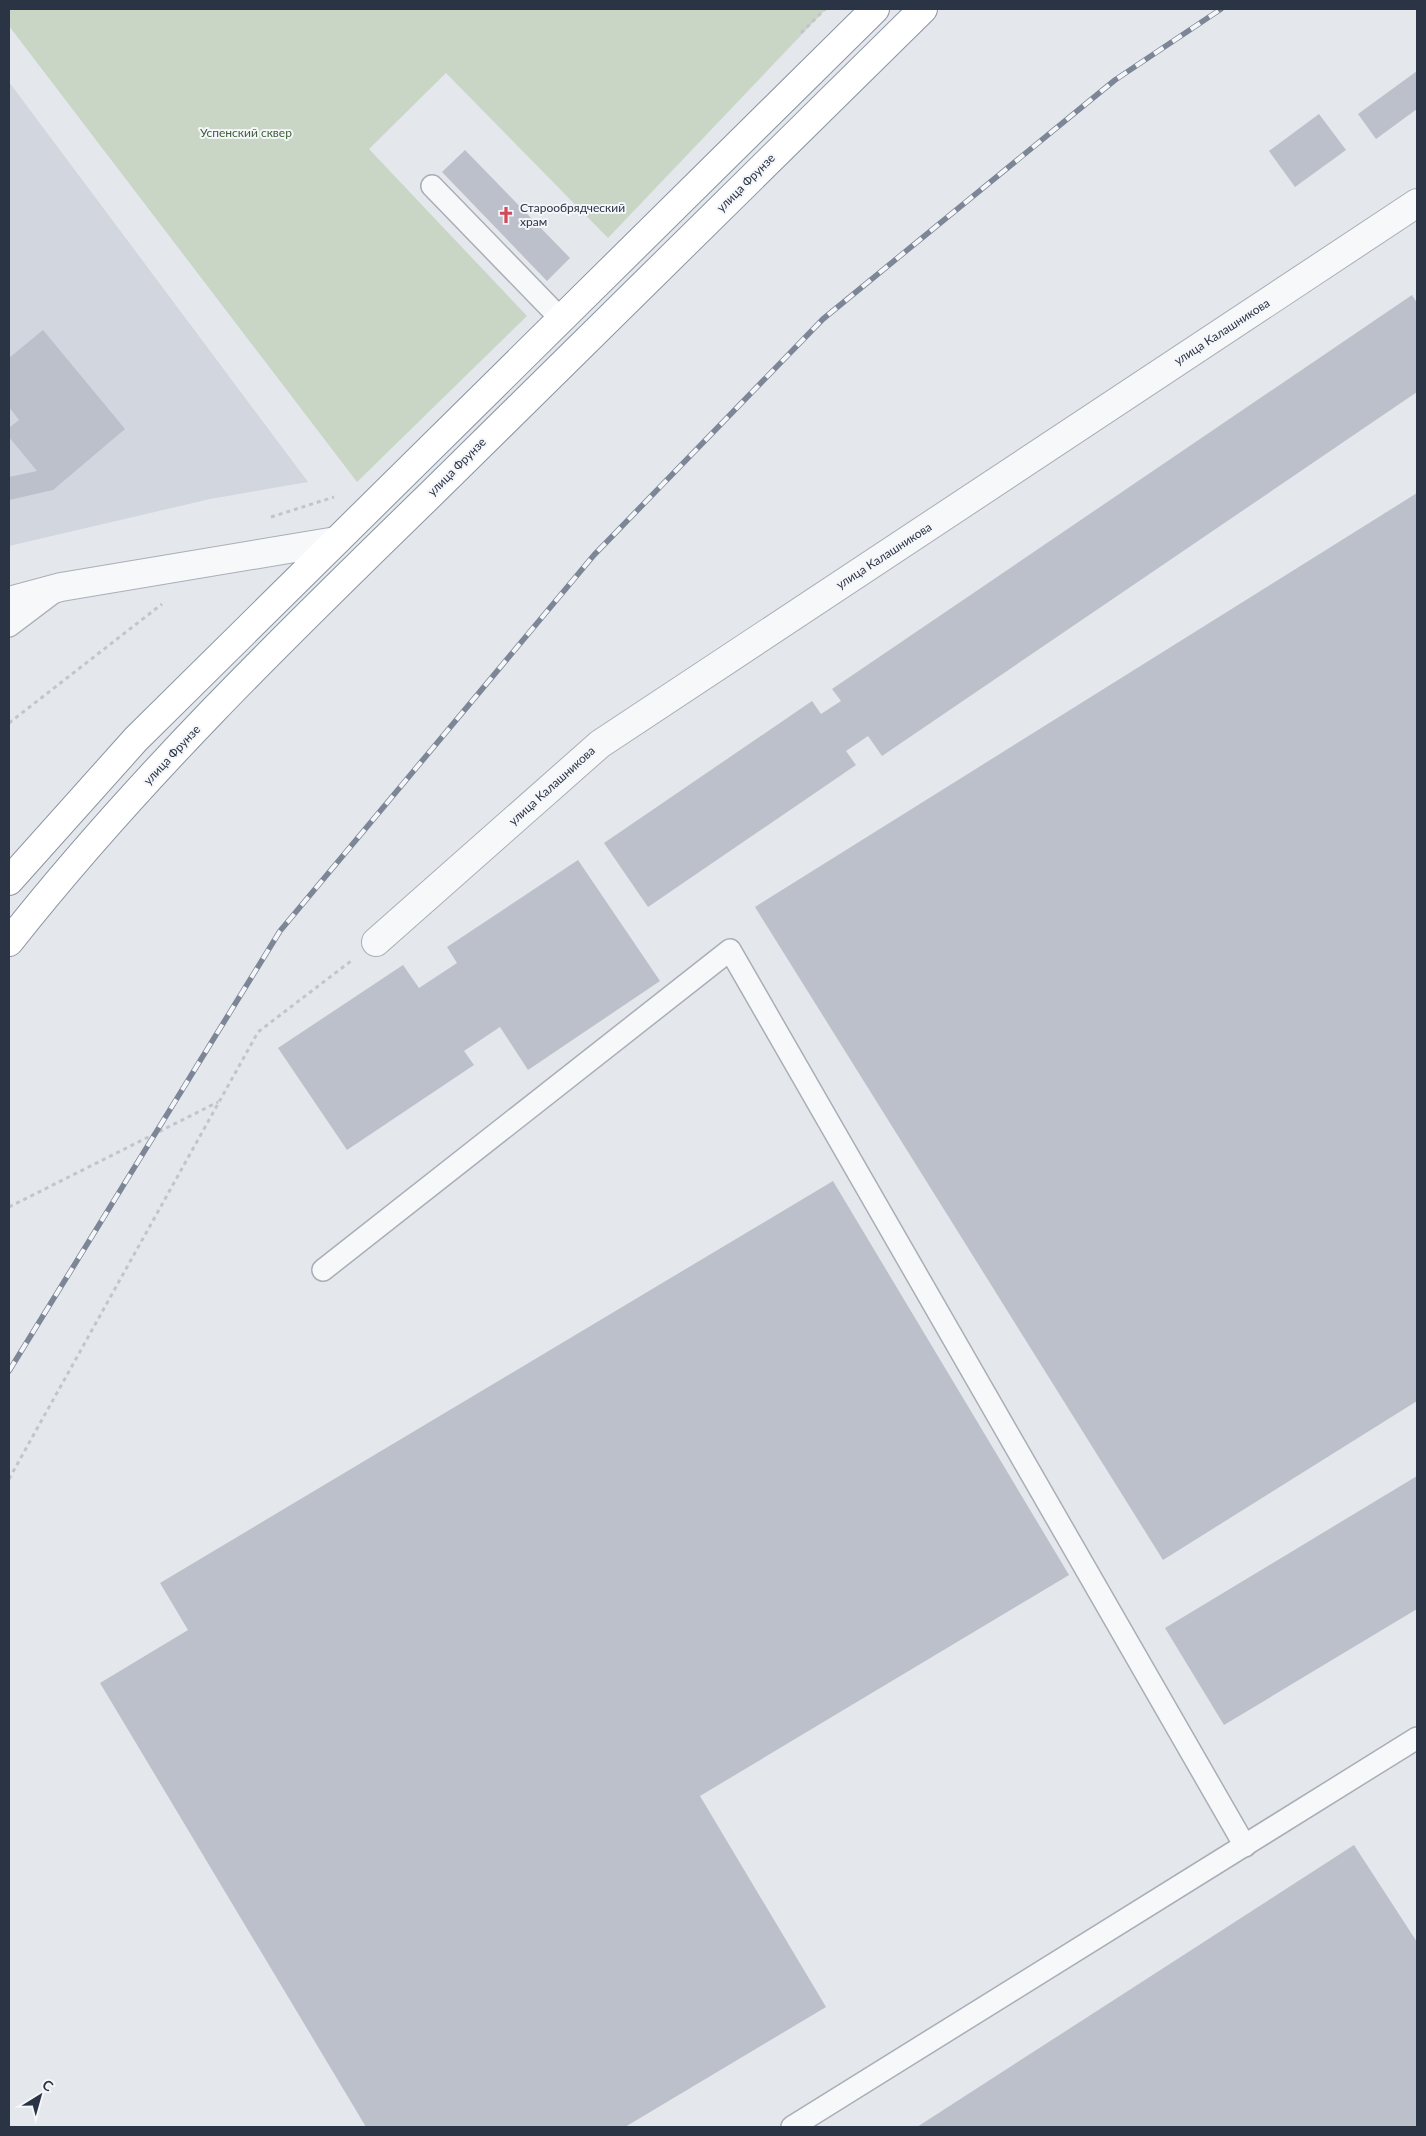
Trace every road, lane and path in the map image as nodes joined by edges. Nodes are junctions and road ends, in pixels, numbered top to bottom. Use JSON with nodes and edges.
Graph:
{"nodes":[{"id":1,"x":875,"y":9,"type":"edge"},
{"id":2,"x":923,"y":9,"type":"edge"},
{"id":3,"x":432,"y":186,"type":"dead end"},
{"id":4,"x":1417,"y":203,"type":"edge"},
{"id":5,"x":561,"y":320,"type":"junction"},
{"id":6,"x":336,"y":541,"type":"junction"},
{"id":7,"x":360,"y":563,"type":"junction"},
{"id":8,"x":62,"y":587,"type":"junction"},
{"id":9,"x":9,"y":601,"type":"edge"},
{"id":10,"x":163,"y":604,"type":"dead end"},
{"id":11,"x":9,"y":626,"type":"edge"},
{"id":12,"x":9,"y":723,"type":"edge"},
{"id":13,"x":9,"y":881,"type":"edge"},
{"id":14,"x":9,"y":942,"type":"edge"},
{"id":15,"x":376,"y":942,"type":"joint"},
{"id":16,"x":219,"y":1101,"type":"junction"},
{"id":17,"x":9,"y":1207,"type":"edge"},
{"id":18,"x":323,"y":1270,"type":"dead end"},
{"id":19,"x":9,"y":1480,"type":"edge"},
{"id":20,"x":1417,"y":1738,"type":"edge"},
{"id":21,"x":1244,"y":1846,"type":"junction"},
{"id":22,"x":792,"y":2127,"type":"edge"}],
"edges":[{"from":1,"to":5,"type":"highway"},
{"from":2,"to":7,"type":"highway","name":"улица Фрунзе"},
{"from":3,"to":5,"type":"lane"},
{"from":4,"to":15,"type":"street","name":"улица Калашникова"},
{"from":5,"to":6,"type":"highway"},
{"from":6,"to":7,"type":"highway"},
{"from":6,"to":8,"type":"street"},
{"from":6,"to":13,"type":"highway"},
{"from":7,"to":14,"type":"highway","name":"улица Фрунзе"},
{"from":8,"to":9,"type":"street"},
{"from":8,"to":11,"type":"lane"},
{"from":10,"to":12,"type":"path"},
{"from":15,"to":16,"type":"path"},
{"from":16,"to":17,"type":"path"},
{"from":16,"to":19,"type":"path"},
{"from":18,"to":21,"type":"lane"},
{"from":20,"to":21,"type":"lane"},
{"from":21,"to":22,"type":"lane"}]}
